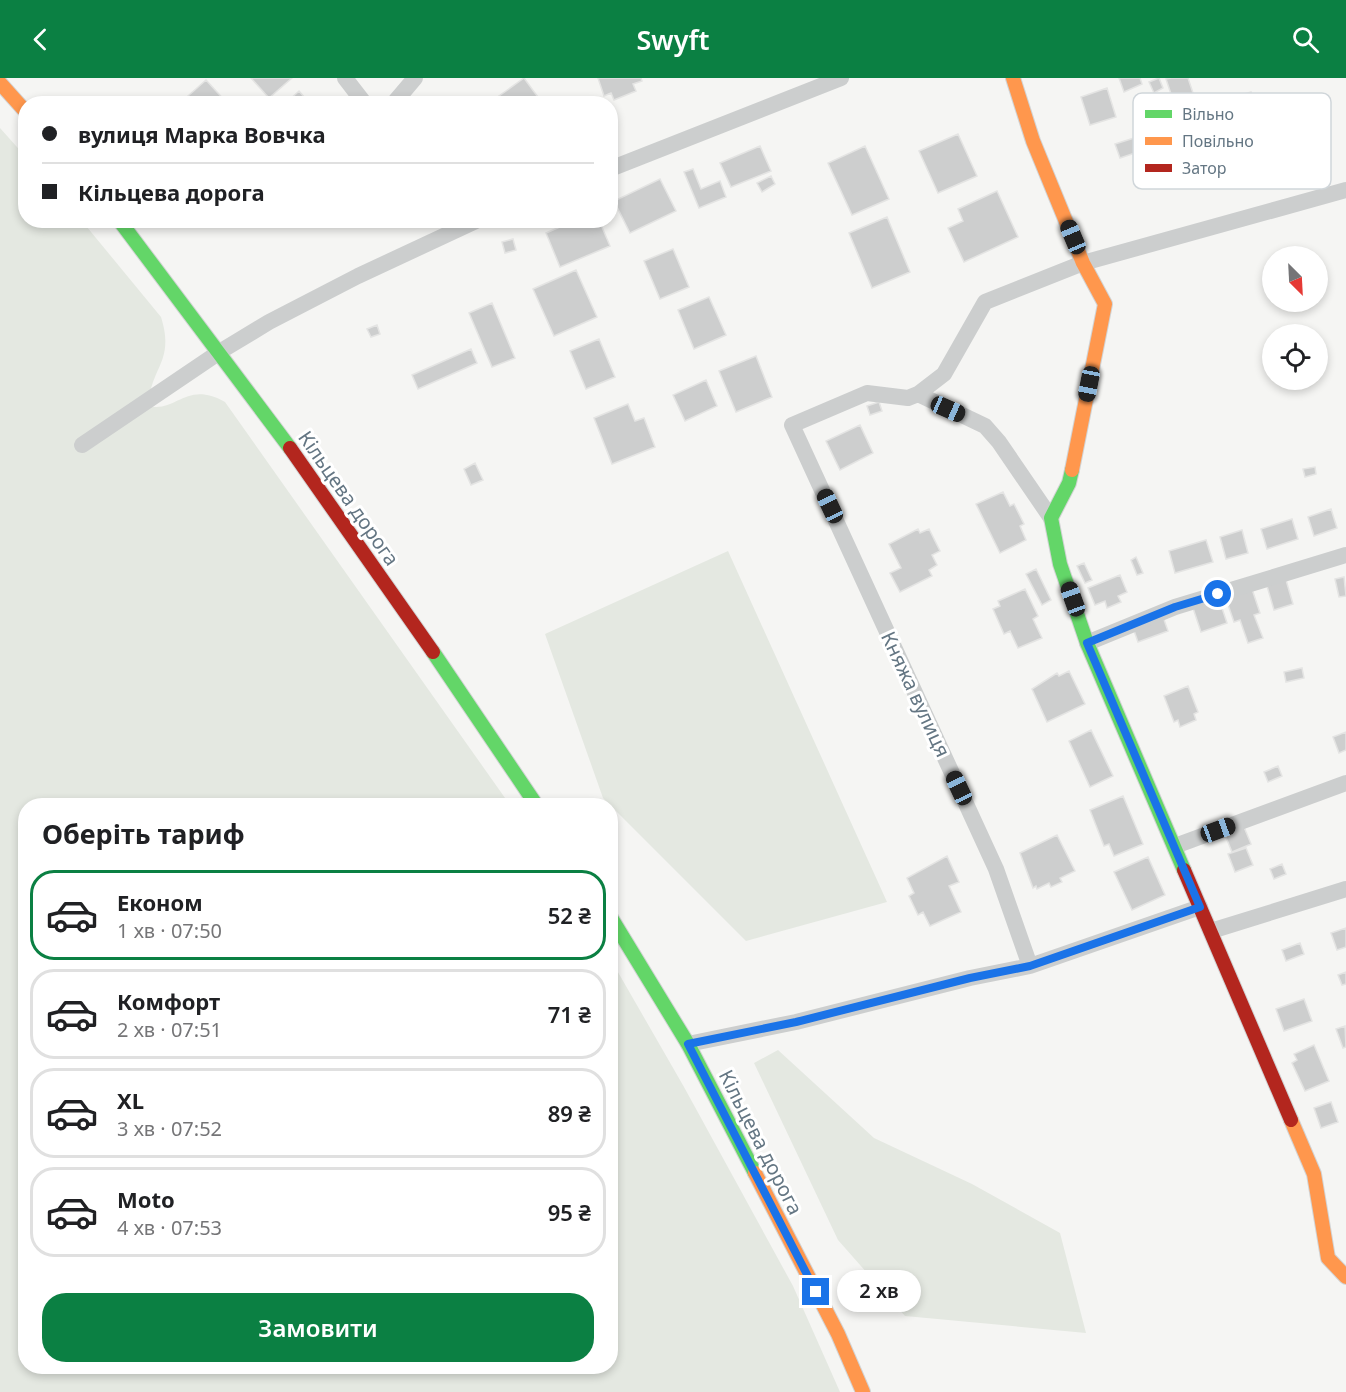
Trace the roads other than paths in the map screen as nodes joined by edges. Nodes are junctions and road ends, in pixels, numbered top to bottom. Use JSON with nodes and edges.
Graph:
{"nodes":[{"id":1,"x":345,"y":78,"type":"edge"},
{"id":2,"x":416,"y":78,"type":"edge"},
{"id":3,"x":841,"y":78,"type":"edge"},
{"id":4,"x":1013,"y":78,"type":"edge"},
{"id":5,"x":0,"y":83,"type":"edge"},
{"id":6,"x":793,"y":86,"type":"edge"},
{"id":7,"x":359,"y":96,"type":"edge"},
{"id":8,"x":400,"y":96,"type":"edge"},
{"id":9,"x":18,"y":103,"type":"edge"},
{"id":10,"x":618,"y":165,"type":"edge"},
{"id":11,"x":1346,"y":190,"type":"edge"},
{"id":12,"x":125,"y":228,"type":"edge"},
{"id":13,"x":448,"y":228,"type":"edge"},
{"id":14,"x":1083,"y":263,"type":"junction"},
{"id":15,"x":220,"y":351,"type":"junction"},
{"id":16,"x":918,"y":394,"type":"junction"},
{"id":17,"x":82,"y":445,"type":"dead end"},
{"id":18,"x":1051,"y":518,"type":"junction"},
{"id":19,"x":1346,"y":555,"type":"edge"},
{"id":20,"x":1087,"y":643,"type":"junction"},
{"id":21,"x":1346,"y":783,"type":"edge"},
{"id":22,"x":532,"y":798,"type":"edge"},
{"id":23,"x":1175,"y":846,"type":"junction"},
{"id":24,"x":1346,"y":889,"type":"edge"},
{"id":25,"x":1200,"y":907,"type":"junction"},
{"id":26,"x":618,"y":929,"type":"edge"},
{"id":27,"x":1211,"y":931,"type":"junction"},
{"id":28,"x":1030,"y":966,"type":"junction"},
{"id":29,"x":688,"y":1044,"type":"junction"},
{"id":30,"x":1346,"y":1277,"type":"edge"},
{"id":31,"x":863,"y":1392,"type":"edge"}],
"edges":[{"from":1,"to":7,"type":"street"},
{"from":2,"to":8,"type":"street"},
{"from":3,"to":6,"type":"street"},
{"from":4,"to":14,"type":"main road"},
{"from":5,"to":9,"type":"main road"},
{"from":6,"to":10,"type":"street"},
{"from":11,"to":14,"type":"street"},
{"from":12,"to":15,"type":"main road","name":"Кільцева дорога"},
{"from":13,"to":15,"type":"street"},
{"from":14,"to":16,"type":"street"},
{"from":14,"to":18,"type":"main road"},
{"from":15,"to":17,"type":"street"},
{"from":15,"to":22,"type":"main road","name":"Кільцева дорога"},
{"from":16,"to":18,"type":"street"},
{"from":16,"to":28,"type":"street","name":"Княжа вулиця"},
{"from":18,"to":20,"type":"main road"},
{"from":19,"to":20,"type":"street"},
{"from":20,"to":23,"type":"main road"},
{"from":21,"to":23,"type":"street"},
{"from":23,"to":25,"type":"main road"},
{"from":24,"to":27,"type":"street"},
{"from":25,"to":27,"type":"main road"},
{"from":25,"to":28,"type":"street"},
{"from":26,"to":29,"type":"main road","name":"Кільцева дорога"},
{"from":27,"to":30,"type":"main road"},
{"from":28,"to":29,"type":"street"},
{"from":29,"to":31,"type":"main road","name":"Кільцева дорога"}]}
